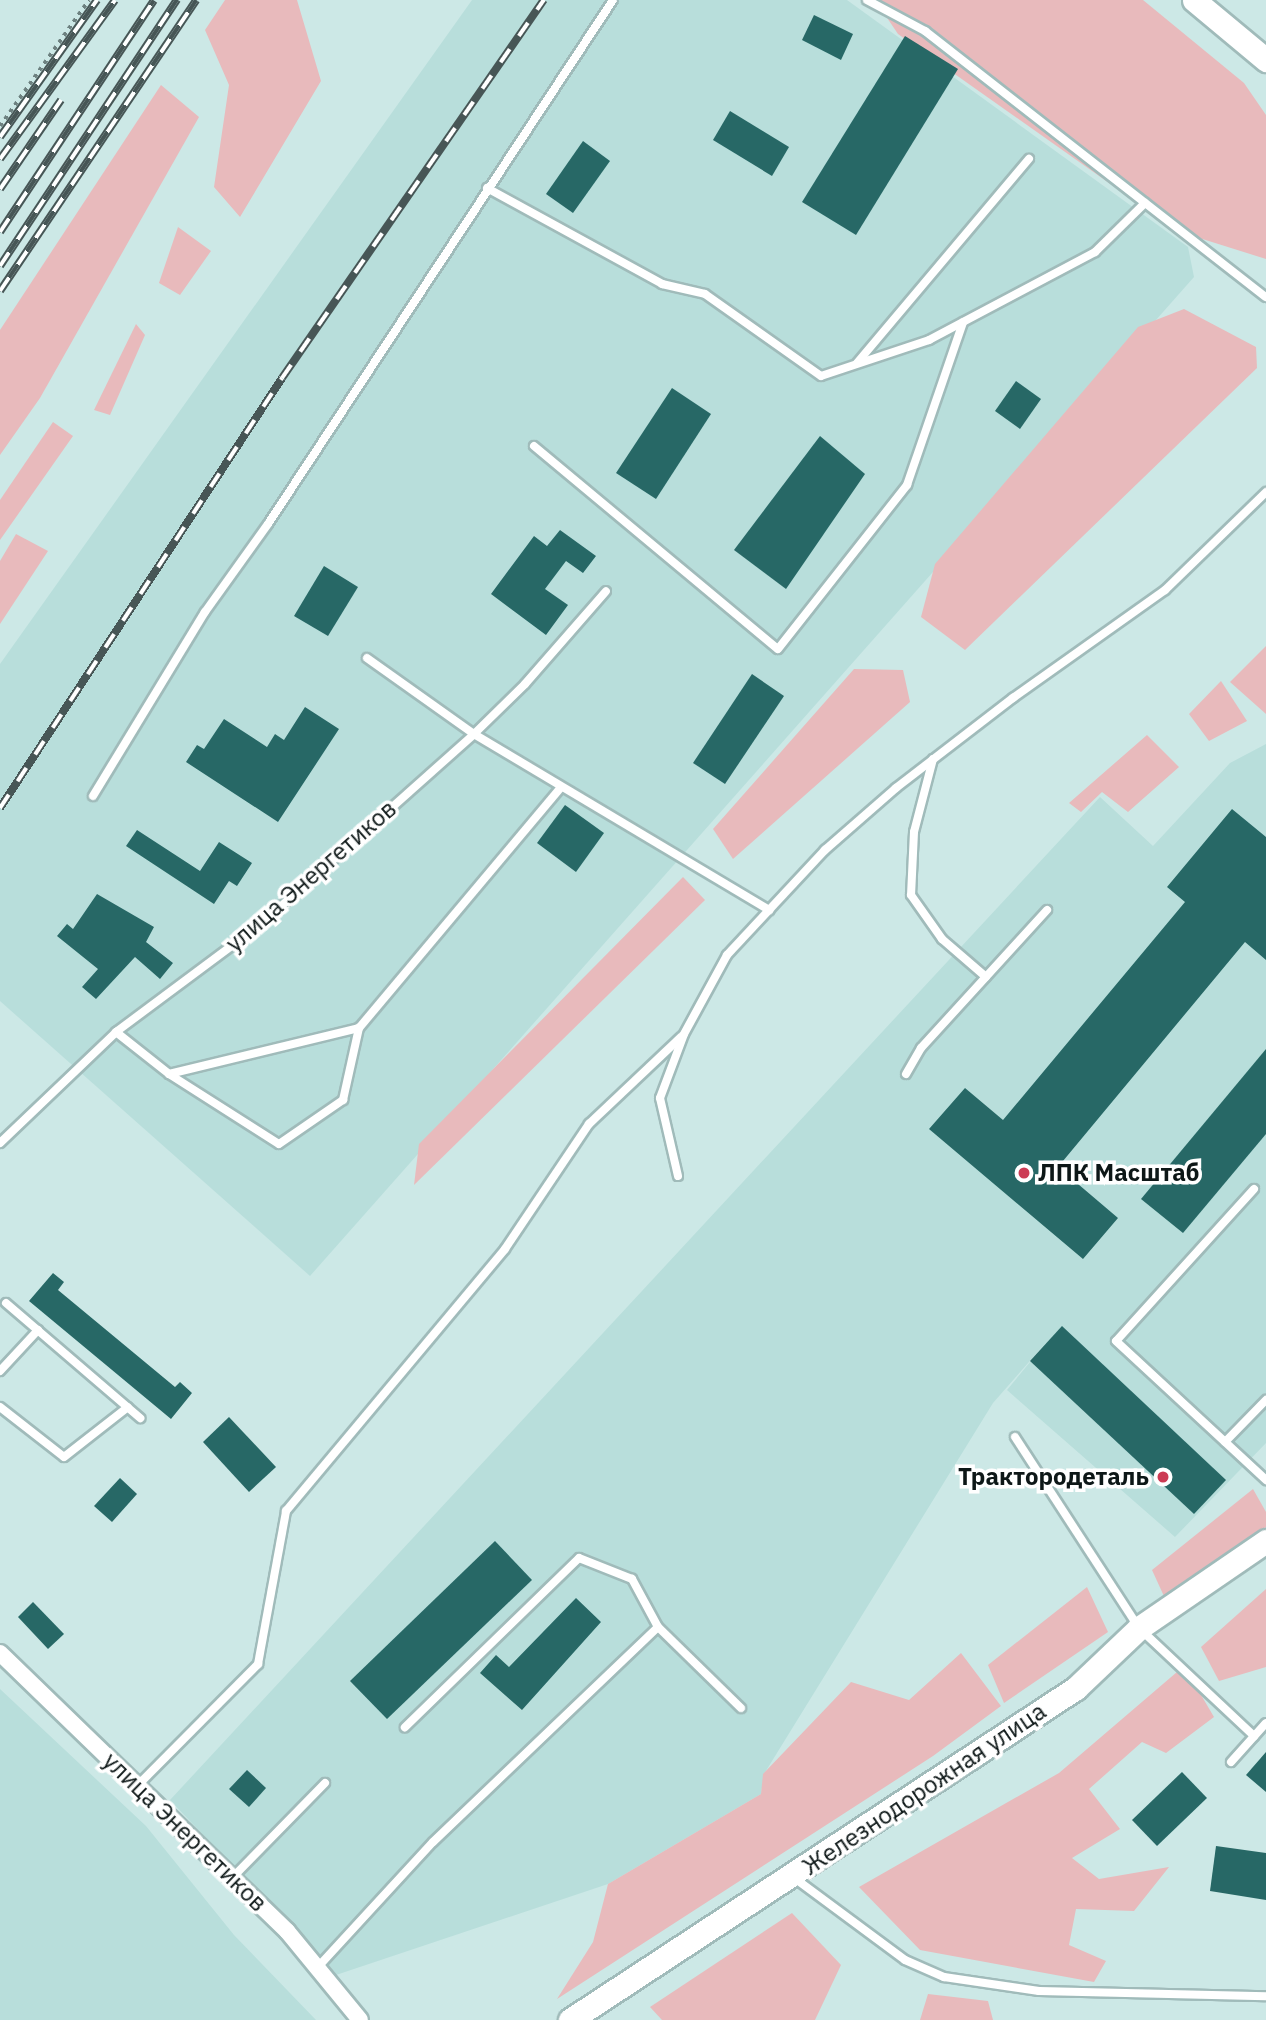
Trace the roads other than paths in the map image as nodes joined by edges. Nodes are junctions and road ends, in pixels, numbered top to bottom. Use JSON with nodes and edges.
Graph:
{"nodes":[{"id":1,"x":613,"y":0,"type":"edge"},
{"id":2,"x":867,"y":0,"type":"edge"},
{"id":3,"x":1194,"y":0,"type":"edge"},
{"id":4,"x":1266,"y":60,"type":"edge"},
{"id":5,"x":1029,"y":159,"type":"dead end"},
{"id":6,"x":487,"y":188,"type":"junction"},
{"id":7,"x":1145,"y":203,"type":"junction"},
{"id":8,"x":1266,"y":298,"type":"edge"},
{"id":9,"x":963,"y":322,"type":"junction"},
{"id":10,"x":856,"y":364,"type":"junction"},
{"id":11,"x":534,"y":446,"type":"dead end"},
{"id":12,"x":1266,"y":492,"type":"edge"},
{"id":13,"x":606,"y":591,"type":"dead end"},
{"id":14,"x":367,"y":658,"type":"dead end"},
{"id":15,"x":474,"y":734,"type":"junction"},
{"id":16,"x":933,"y":760,"type":"junction"},
{"id":17,"x":561,"y":787,"type":"junction"},
{"id":18,"x":93,"y":796,"type":"dead end"},
{"id":19,"x":769,"y":910,"type":"junction"},
{"id":20,"x":1047,"y":910,"type":"dead end"},
{"id":21,"x":986,"y":977,"type":"junction"},
{"id":22,"x":359,"y":1028,"type":"junction"},
{"id":23,"x":116,"y":1032,"type":"junction"},
{"id":24,"x":684,"y":1034,"type":"junction"},
{"id":25,"x":169,"y":1074,"type":"junction"},
{"id":26,"x":906,"y":1074,"type":"dead end"},
{"id":27,"x":0,"y":1143,"type":"edge"},
{"id":28,"x":678,"y":1176,"type":"dead end"},
{"id":29,"x":1254,"y":1189,"type":"dead end"},
{"id":30,"x":6,"y":1303,"type":"dead end"},
{"id":31,"x":38,"y":1330,"type":"junction"},
{"id":32,"x":0,"y":1371,"type":"edge"},
{"id":33,"x":1266,"y":1399,"type":"edge"},
{"id":34,"x":0,"y":1407,"type":"edge"},
{"id":35,"x":128,"y":1407,"type":"junction"},
{"id":36,"x":140,"y":1418,"type":"dead end"},
{"id":37,"x":1015,"y":1437,"type":"dead end"},
{"id":38,"x":1225,"y":1442,"type":"junction"},
{"id":39,"x":1266,"y":1480,"type":"edge"},
{"id":40,"x":1266,"y":1541,"type":"edge"},
{"id":41,"x":658,"y":1626,"type":"junction"},
{"id":42,"x":1139,"y":1628,"type":"junction"},
{"id":43,"x":0,"y":1653,"type":"edge"},
{"id":44,"x":741,"y":1708,"type":"dead end"},
{"id":45,"x":1266,"y":1723,"type":"edge"},
{"id":46,"x":405,"y":1727,"type":"dead end"},
{"id":47,"x":1254,"y":1736,"type":"junction"},
{"id":48,"x":1231,"y":1762,"type":"dead end"},
{"id":49,"x":325,"y":1783,"type":"dead end"},
{"id":50,"x":137,"y":1786,"type":"junction"},
{"id":51,"x":793,"y":1877,"type":"junction"},
{"id":52,"x":232,"y":1878,"type":"junction"},
{"id":53,"x":315,"y":1970,"type":"junction"},
{"id":54,"x":1266,"y":1996,"type":"edge"},
{"id":55,"x":360,"y":2020,"type":"edge"},
{"id":56,"x":570,"y":2020,"type":"edge"}],
"edges":[{"from":1,"to":6,"type":"lane"},
{"from":2,"to":7,"type":"lane"},
{"from":3,"to":4,"type":"street"},
{"from":5,"to":10,"type":"lane"},
{"from":6,"to":10,"type":"lane"},
{"from":6,"to":18,"type":"lane"},
{"from":7,"to":8,"type":"lane"},
{"from":7,"to":9,"type":"lane"},
{"from":9,"to":10,"type":"lane"},
{"from":9,"to":11,"type":"lane"},
{"from":12,"to":16,"type":"lane"},
{"from":13,"to":15,"type":"lane","name":"улица Энергетиков"},
{"from":14,"to":15,"type":"lane"},
{"from":15,"to":17,"type":"lane"},
{"from":15,"to":23,"type":"lane","name":"улица Энергетиков"},
{"from":16,"to":19,"type":"lane"},
{"from":16,"to":21,"type":"lane"},
{"from":17,"to":19,"type":"lane"},
{"from":17,"to":22,"type":"lane"},
{"from":19,"to":24,"type":"lane"},
{"from":20,"to":21,"type":"lane"},
{"from":21,"to":26,"type":"lane"},
{"from":22,"to":25,"type":"lane"},
{"from":22,"to":25,"type":"lane"},
{"from":23,"to":25,"type":"lane"},
{"from":23,"to":27,"type":"lane","name":"улица Энергетиков"},
{"from":24,"to":28,"type":"lane"},
{"from":24,"to":50,"type":"lane"},
{"from":29,"to":38,"type":"lane"},
{"from":30,"to":31,"type":"lane"},
{"from":31,"to":32,"type":"lane"},
{"from":31,"to":35,"type":"lane"},
{"from":33,"to":38,"type":"lane"},
{"from":34,"to":35,"type":"lane"},
{"from":35,"to":36,"type":"lane"},
{"from":37,"to":42,"type":"lane"},
{"from":38,"to":39,"type":"lane"},
{"from":40,"to":42,"type":"street","name":"Железнодорожная улица"},
{"from":41,"to":44,"type":"lane"},
{"from":41,"to":46,"type":"lane"},
{"from":41,"to":53,"type":"lane"},
{"from":42,"to":47,"type":"lane"},
{"from":42,"to":51,"type":"street","name":"Железнодорожная улица"},
{"from":43,"to":50,"type":"street","name":"улица Энергетиков"},
{"from":45,"to":47,"type":"lane"},
{"from":47,"to":48,"type":"lane"},
{"from":49,"to":52,"type":"lane"},
{"from":50,"to":52,"type":"street","name":"улица Энергетиков"},
{"from":51,"to":54,"type":"lane"},
{"from":51,"to":56,"type":"street","name":"Железнодорожная улица"},
{"from":52,"to":53,"type":"street","name":"улица Энергетиков"},
{"from":53,"to":55,"type":"street","name":"улица Энергетиков"}]}
